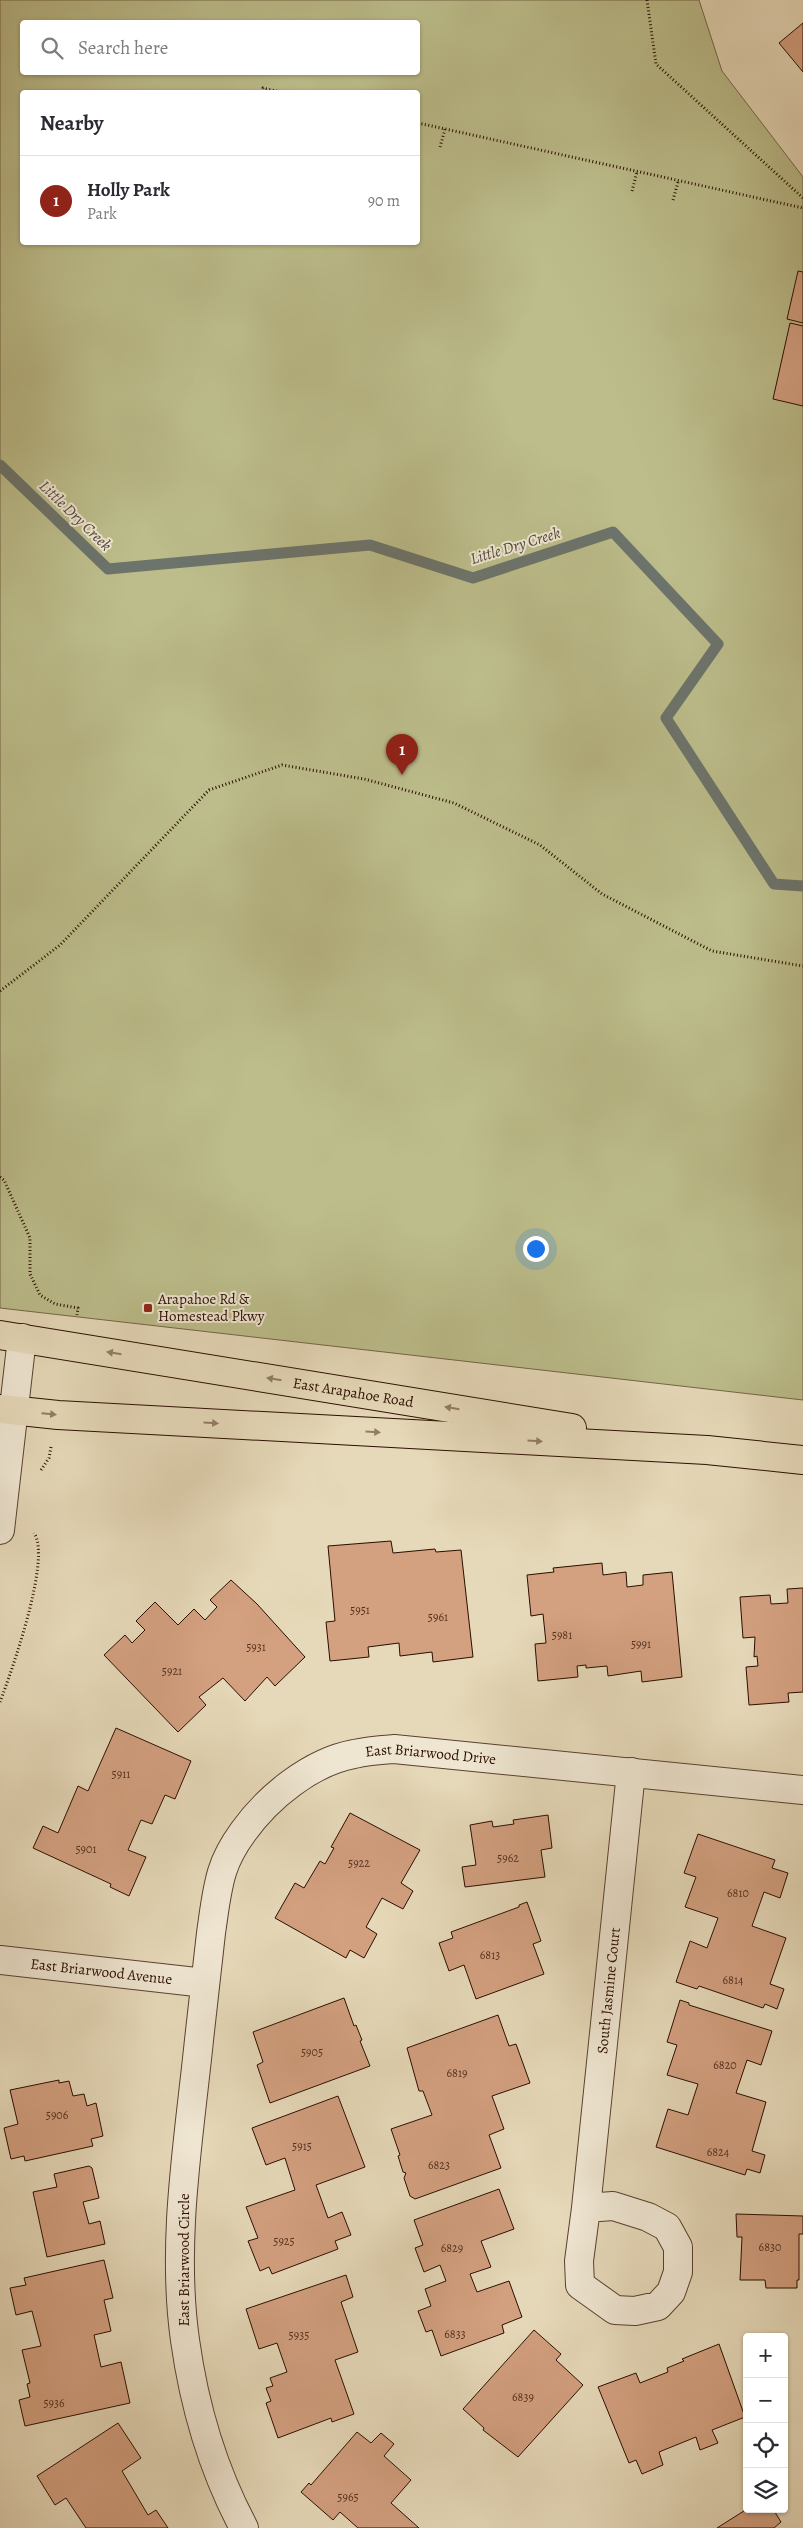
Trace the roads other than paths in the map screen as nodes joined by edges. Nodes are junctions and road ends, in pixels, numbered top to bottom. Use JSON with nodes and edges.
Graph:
{"nodes":[{"id":1,"x":11,"y":1336,"type":"edge"},
{"id":2,"x":7,"y":1410,"type":"edge"},
{"id":3,"x":707,"y":1450,"type":"junction"},
{"id":4,"x":803,"y":1460,"type":"edge"},
{"id":5,"x":0,"y":1530,"type":"edge"},
{"id":6,"x":631,"y":1772,"type":"junction"},
{"id":7,"x":803,"y":1790,"type":"edge"},
{"id":8,"x":0,"y":1960,"type":"edge"},
{"id":9,"x":205,"y":1983,"type":"junction"},
{"id":10,"x":586,"y":2208,"type":"dead end"},
{"id":11,"x":244,"y":2528,"type":"edge"}],
"edges":[{"from":1,"to":2,"type":"street"},
{"from":3,"to":1,"type":"main road","name":"East Arapahoe Road","one_way":true},
{"from":2,"to":3,"type":"main road","name":"East Arapahoe Road","one_way":true},
{"from":2,"to":5,"type":"street"},
{"from":3,"to":4,"type":"main road","name":"East Arapahoe Road"},
{"from":6,"to":7,"type":"street","name":"East Briarwood Drive"},
{"from":6,"to":9,"type":"street","name":"East Briarwood Drive"},
{"from":6,"to":10,"type":"street","name":"South Jasmine Court"},
{"from":8,"to":9,"type":"street","name":"East Briarwood Avenue"},
{"from":9,"to":11,"type":"street","name":"East Briarwood Circle"}]}
